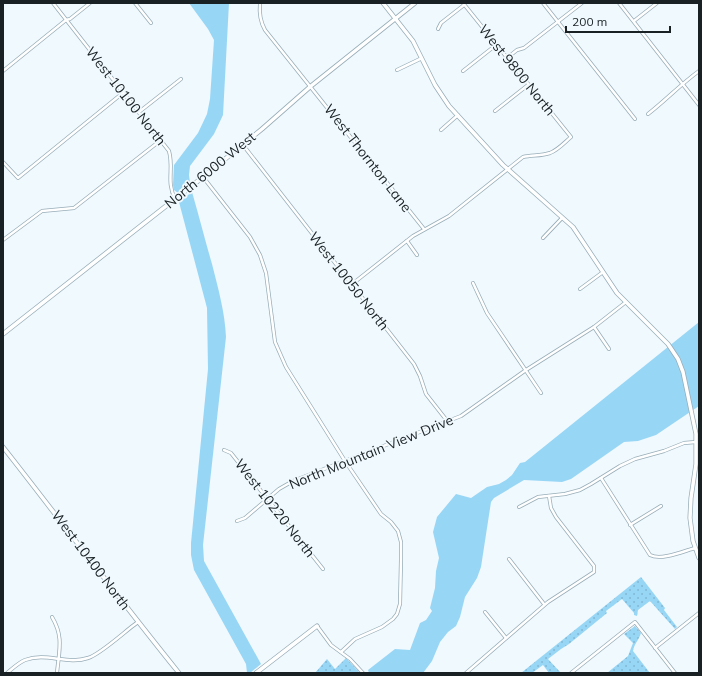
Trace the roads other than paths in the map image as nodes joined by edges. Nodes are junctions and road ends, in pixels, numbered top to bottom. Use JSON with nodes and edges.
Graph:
{"nodes":[{"id":1,"x":53,"y":3,"type":"edge"},
{"id":2,"x":90,"y":3,"type":"edge"},
{"id":3,"x":135,"y":3,"type":"edge"},
{"id":4,"x":383,"y":3,"type":"edge"},
{"id":5,"x":415,"y":3,"type":"edge"},
{"id":6,"x":543,"y":3,"type":"edge"},
{"id":7,"x":582,"y":3,"type":"edge"},
{"id":8,"x":620,"y":3,"type":"edge"},
{"id":9,"x":657,"y":3,"type":"edge"},
{"id":10,"x":260,"y":4,"type":"dead end"},
{"id":11,"x":464,"y":4,"type":"edge"},
{"id":12,"x":396,"y":18,"type":"junction"},
{"id":13,"x":66,"y":20,"type":"junction"},
{"id":14,"x":558,"y":22,"type":"junction"},
{"id":15,"x":634,"y":22,"type":"junction"},
{"id":16,"x":151,"y":23,"type":"dead end"},
{"id":17,"x":438,"y":29,"type":"dead end"},
{"id":18,"x":496,"y":45,"type":"junction"},
{"id":19,"x":507,"y":58,"type":"junction"},
{"id":20,"x":420,"y":59,"type":"junction"},
{"id":21,"x":397,"y":70,"type":"dead end"},
{"id":22,"x":3,"y":71,"type":"edge"},
{"id":23,"x":463,"y":71,"type":"dead end"},
{"id":24,"x":699,"y":71,"type":"edge"},
{"id":25,"x":181,"y":79,"type":"dead end"},
{"id":26,"x":682,"y":84,"type":"junction"},
{"id":27,"x":528,"y":85,"type":"junction"},
{"id":28,"x":311,"y":86,"type":"junction"},
{"id":29,"x":124,"y":92,"type":"junction"},
{"id":30,"x":699,"y":105,"type":"edge"},
{"id":31,"x":495,"y":111,"type":"dead end"},
{"id":32,"x":139,"y":112,"type":"junction"},
{"id":33,"x":648,"y":114,"type":"dead end"},
{"id":34,"x":458,"y":115,"type":"junction"},
{"id":35,"x":635,"y":119,"type":"dead end"},
{"id":36,"x":441,"y":130,"type":"dead end"},
{"id":37,"x":161,"y":140,"type":"junction"},
{"id":38,"x":242,"y":145,"type":"junction"},
{"id":39,"x":3,"y":162,"type":"edge"},
{"id":40,"x":507,"y":169,"type":"junction"},
{"id":41,"x":203,"y":177,"type":"junction"},
{"id":42,"x":175,"y":199,"type":"junction"},
{"id":43,"x":562,"y":218,"type":"junction"},
{"id":44,"x":424,"y":229,"type":"junction"},
{"id":45,"x":543,"y":238,"type":"dead end"},
{"id":46,"x":3,"y":240,"type":"edge"},
{"id":47,"x":407,"y":241,"type":"junction"},
{"id":48,"x":417,"y":255,"type":"dead end"},
{"id":49,"x":603,"y":272,"type":"junction"},
{"id":50,"x":473,"y":283,"type":"dead end"},
{"id":51,"x":351,"y":285,"type":"junction"},
{"id":52,"x":580,"y":289,"type":"dead end"},
{"id":53,"x":626,"y":302,"type":"junction"},
{"id":54,"x":594,"y":327,"type":"junction"},
{"id":55,"x":3,"y":334,"type":"edge"},
{"id":56,"x":608,"y":349,"type":"dead end"},
{"id":57,"x":526,"y":370,"type":"junction"},
{"id":58,"x":541,"y":393,"type":"dead end"},
{"id":59,"x":448,"y":422,"type":"junction"},
{"id":60,"x":697,"y":442,"type":"junction"},
{"id":61,"x":3,"y":447,"type":"edge"},
{"id":62,"x":224,"y":450,"type":"dead end"},
{"id":63,"x":346,"y":461,"type":"junction"},
{"id":64,"x":601,"y":478,"type":"junction"},
{"id":65,"x":549,"y":496,"type":"junction"},
{"id":66,"x":267,"y":500,"type":"junction"},
{"id":67,"x":661,"y":506,"type":"dead end"},
{"id":68,"x":519,"y":508,"type":"dead end"},
{"id":69,"x":236,"y":521,"type":"dead end"},
{"id":70,"x":630,"y":525,"type":"junction"},
{"id":71,"x":695,"y":548,"type":"junction"},
{"id":72,"x":699,"y":558,"type":"edge"},
{"id":73,"x":509,"y":559,"type":"dead end"},
{"id":74,"x":323,"y":570,"type":"dead end"},
{"id":75,"x":544,"y":604,"type":"junction"},
{"id":76,"x":485,"y":612,"type":"dead end"},
{"id":77,"x":699,"y":613,"type":"edge"},
{"id":78,"x":52,"y":617,"type":"dead end"},
{"id":79,"x":138,"y":622,"type":"junction"},
{"id":80,"x":317,"y":626,"type":"joint"},
{"id":81,"x":506,"y":638,"type":"junction"},
{"id":82,"x":655,"y":648,"type":"junction"},
{"id":83,"x":341,"y":652,"type":"junction"},
{"id":84,"x":58,"y":658,"type":"junction"},
{"id":85,"x":258,"y":672,"type":"edge"},
{"id":86,"x":7,"y":673,"type":"edge"},
{"id":87,"x":57,"y":673,"type":"edge"},
{"id":88,"x":179,"y":673,"type":"edge"},
{"id":89,"x":363,"y":673,"type":"edge"},
{"id":90,"x":466,"y":673,"type":"edge"},
{"id":91,"x":570,"y":673,"type":"edge"},
{"id":92,"x":675,"y":673,"type":"edge"}],
"edges":[{"from":1,"to":13,"type":"street","name":"West 10100 North"},
{"from":2,"to":13,"type":"street"},
{"from":3,"to":16,"type":"street"},
{"from":4,"to":12,"type":"street"},
{"from":5,"to":12,"type":"street","name":"North 6000 West"},
{"from":6,"to":14,"type":"street"},
{"from":7,"to":14,"type":"street"},
{"from":8,"to":15,"type":"street"},
{"from":9,"to":15,"type":"street"},
{"from":10,"to":28,"type":"street","name":"West Thornton Lane"},
{"from":11,"to":17,"type":"street"},
{"from":11,"to":18,"type":"street","name":"West 9800 North"},
{"from":12,"to":20,"type":"street"},
{"from":12,"to":28,"type":"street","name":"North 6000 West"},
{"from":13,"to":22,"type":"street"},
{"from":13,"to":29,"type":"street","name":"West 10100 North"},
{"from":14,"to":19,"type":"street"},
{"from":14,"to":35,"type":"street"},
{"from":15,"to":26,"type":"street"},
{"from":18,"to":19,"type":"street","name":"West 9800 North"},
{"from":18,"to":23,"type":"street"},
{"from":19,"to":27,"type":"street","name":"West 9800 North"},
{"from":20,"to":21,"type":"street"},
{"from":20,"to":34,"type":"street"},
{"from":24,"to":26,"type":"street"},
{"from":25,"to":32,"type":"street"},
{"from":26,"to":30,"type":"street"},
{"from":26,"to":33,"type":"street"},
{"from":27,"to":31,"type":"street"},
{"from":27,"to":40,"type":"street","name":"West 9800 North"},
{"from":28,"to":38,"type":"street","name":"North 6000 West"},
{"from":28,"to":44,"type":"street","name":"West Thornton Lane"},
{"from":29,"to":32,"type":"street","name":"West 10100 North"},
{"from":29,"to":39,"type":"street"},
{"from":32,"to":37,"type":"street","name":"West 10100 North"},
{"from":34,"to":36,"type":"street"},
{"from":34,"to":40,"type":"street"},
{"from":37,"to":42,"type":"street","name":"West 10100 North"},
{"from":37,"to":46,"type":"street"},
{"from":38,"to":41,"type":"street","name":"North 6000 West"},
{"from":38,"to":51,"type":"street","name":"West 10050 North"},
{"from":40,"to":43,"type":"street"},
{"from":40,"to":44,"type":"street"},
{"from":41,"to":42,"type":"street","name":"North 6000 West"},
{"from":41,"to":63,"type":"street"},
{"from":42,"to":55,"type":"street","name":"North 6000 West"},
{"from":43,"to":45,"type":"street"},
{"from":43,"to":49,"type":"street"},
{"from":44,"to":47,"type":"street"},
{"from":47,"to":48,"type":"street"},
{"from":47,"to":51,"type":"street"},
{"from":49,"to":52,"type":"street"},
{"from":49,"to":53,"type":"street"},
{"from":50,"to":57,"type":"street"},
{"from":51,"to":59,"type":"street","name":"West 10050 North"},
{"from":53,"to":54,"type":"street","name":"North Mountain View Drive"},
{"from":53,"to":60,"type":"street"},
{"from":54,"to":56,"type":"street"},
{"from":54,"to":57,"type":"street","name":"North Mountain View Drive"},
{"from":57,"to":58,"type":"street"},
{"from":57,"to":59,"type":"street","name":"North Mountain View Drive"},
{"from":59,"to":63,"type":"street","name":"North Mountain View Drive"},
{"from":60,"to":64,"type":"street"},
{"from":60,"to":71,"type":"street"},
{"from":61,"to":79,"type":"street","name":"West 10400 North"},
{"from":62,"to":66,"type":"street","name":"West 10220 North"},
{"from":63,"to":66,"type":"street","name":"North Mountain View Drive"},
{"from":63,"to":83,"type":"street"},
{"from":64,"to":65,"type":"street"},
{"from":64,"to":70,"type":"street"},
{"from":65,"to":68,"type":"street"},
{"from":65,"to":75,"type":"street"},
{"from":66,"to":69,"type":"street","name":"North Mountain View Drive"},
{"from":66,"to":74,"type":"street","name":"West 10220 North"},
{"from":67,"to":70,"type":"street"},
{"from":70,"to":71,"type":"street"},
{"from":71,"to":72,"type":"street"},
{"from":73,"to":75,"type":"street"},
{"from":75,"to":81,"type":"street"},
{"from":76,"to":81,"type":"street"},
{"from":77,"to":82,"type":"street"},
{"from":78,"to":84,"type":"street"},
{"from":79,"to":84,"type":"street"},
{"from":79,"to":88,"type":"street","name":"West 10400 North"},
{"from":80,"to":83,"type":"street"},
{"from":80,"to":85,"type":"street"},
{"from":81,"to":90,"type":"street"},
{"from":82,"to":91,"type":"street"},
{"from":82,"to":92,"type":"street"},
{"from":83,"to":89,"type":"street"},
{"from":84,"to":86,"type":"street"},
{"from":84,"to":87,"type":"street"}]}
